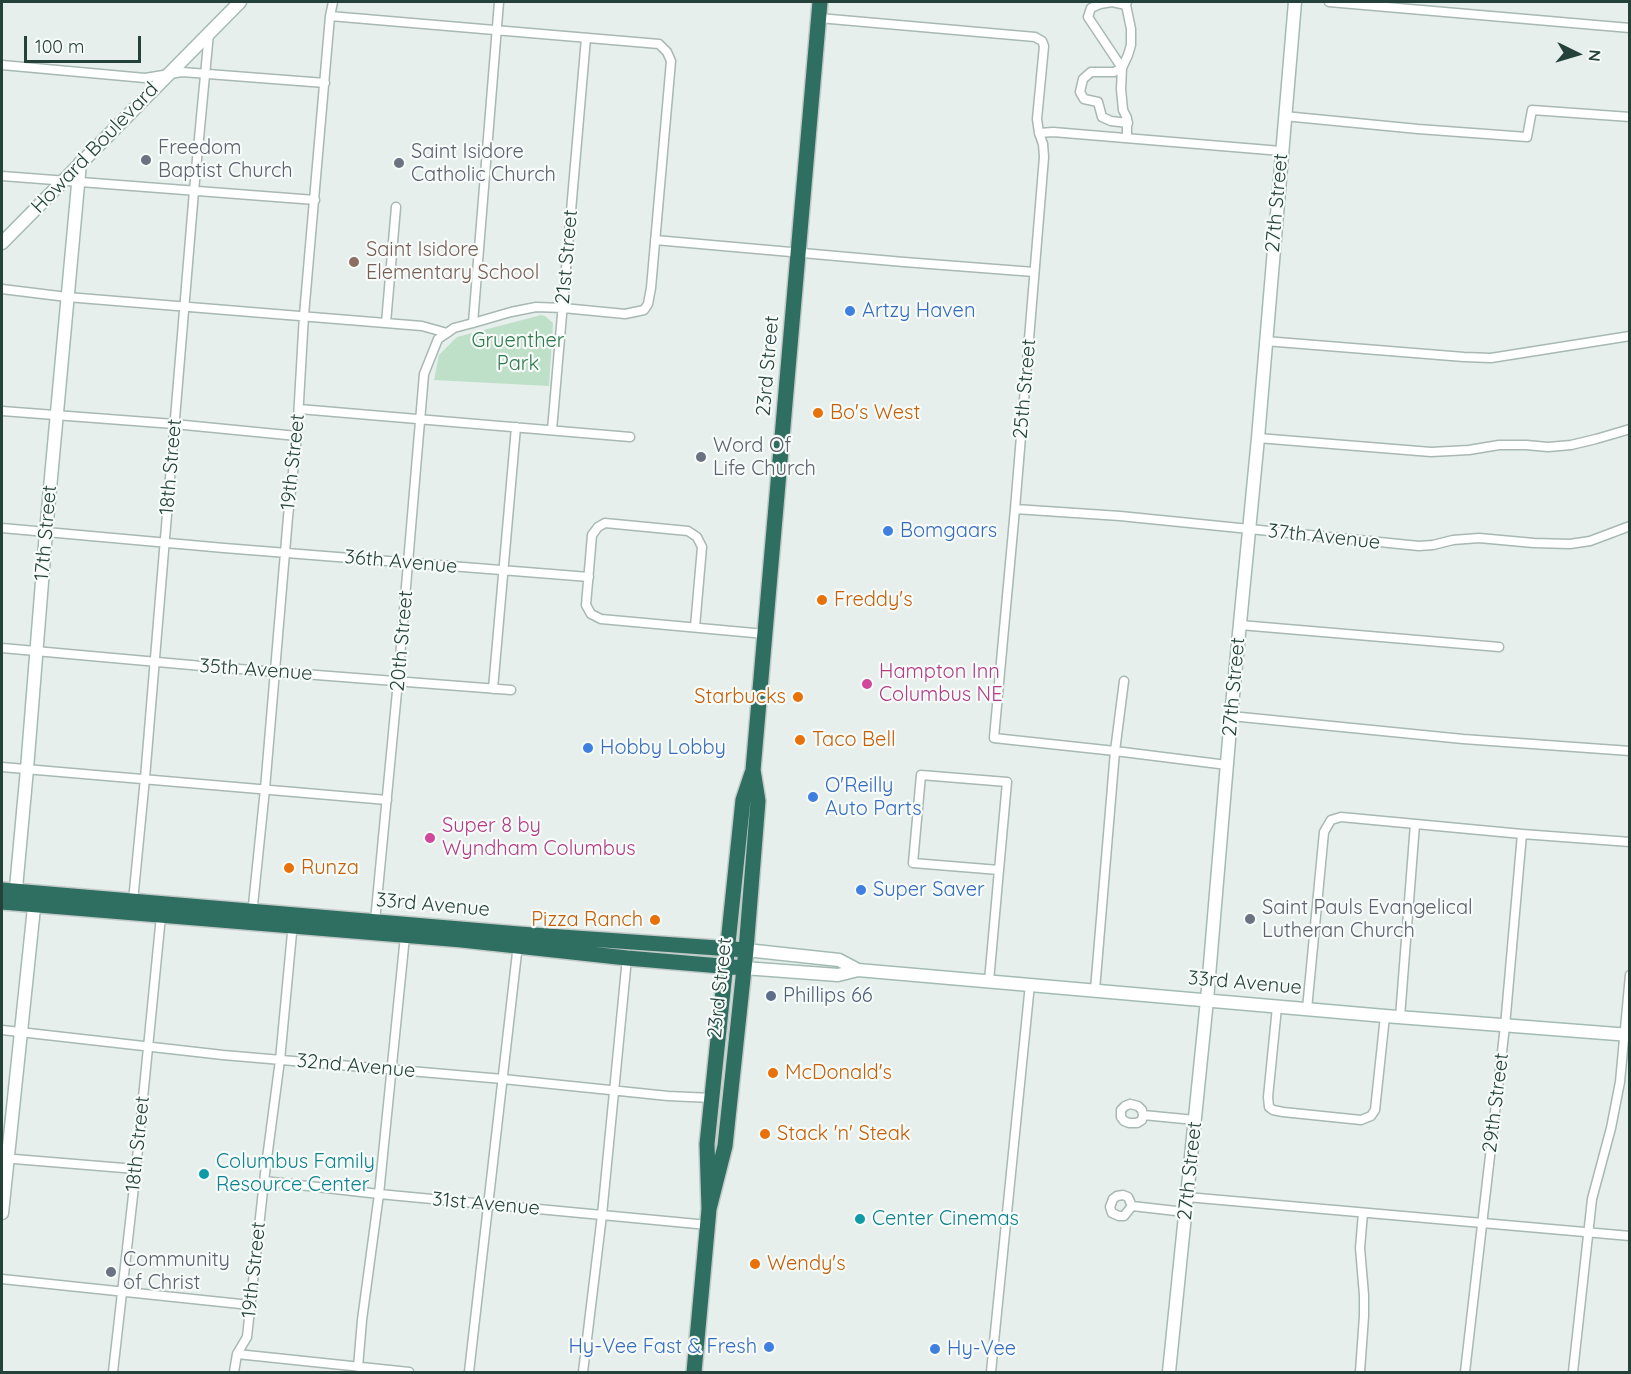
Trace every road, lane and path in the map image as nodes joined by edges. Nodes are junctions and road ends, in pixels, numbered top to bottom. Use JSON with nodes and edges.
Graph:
{"nodes":[{"id":1,"x":240,"y":2,"type":"edge"},
{"id":2,"x":333,"y":2,"type":"edge"},
{"id":3,"x":499,"y":2,"type":"edge"},
{"id":4,"x":820,"y":2,"type":"edge"},
{"id":5,"x":1295,"y":2,"type":"edge"},
{"id":6,"x":1329,"y":2,"type":"edge"},
{"id":7,"x":1126,"y":3,"type":"edge"},
{"id":8,"x":330,"y":16,"type":"junction"},
{"id":9,"x":819,"y":18,"type":"junction"},
{"id":10,"x":1629,"y":28,"type":"edge"},
{"id":11,"x":497,"y":30,"type":"junction"},
{"id":12,"x":209,"y":33,"type":"junction"},
{"id":13,"x":586,"y":38,"type":"junction"},
{"id":14,"x":2,"y":65,"type":"edge"},
{"id":15,"x":1122,"y":68,"type":"junction"},
{"id":16,"x":168,"y":73,"type":"junction"},
{"id":17,"x":204,"y":73,"type":"junction"},
{"id":18,"x":325,"y":83,"type":"junction"},
{"id":19,"x":1284,"y":116,"type":"junction"},
{"id":20,"x":1629,"y":117,"type":"edge"},
{"id":21,"x":1128,"y":123,"type":"junction"},
{"id":22,"x":1039,"y":133,"type":"junction"},
{"id":23,"x":1127,"y":138,"type":"junction"},
{"id":24,"x":1281,"y":151,"type":"junction"},
{"id":25,"x":80,"y":163,"type":"junction"},
{"id":26,"x":2,"y":176,"type":"edge"},
{"id":27,"x":62,"y":181,"type":"junction"},
{"id":28,"x":79,"y":182,"type":"junction"},
{"id":29,"x":194,"y":191,"type":"junction"},
{"id":30,"x":315,"y":200,"type":"junction"},
{"id":31,"x":396,"y":207,"type":"dead end"},
{"id":32,"x":655,"y":240,"type":"junction"},
{"id":33,"x":2,"y":243,"type":"edge"},
{"id":34,"x":799,"y":252,"type":"junction"},
{"id":35,"x":1034,"y":272,"type":"junction"},
{"id":36,"x":2,"y":289,"type":"edge"},
{"id":37,"x":67,"y":297,"type":"junction"},
{"id":38,"x":184,"y":306,"type":"junction"},
{"id":39,"x":563,"y":308,"type":"junction"},
{"id":40,"x":304,"y":315,"type":"junction"},
{"id":41,"x":386,"y":322,"type":"junction"},
{"id":42,"x":472,"y":323,"type":"junction"},
{"id":43,"x":447,"y":333,"type":"junction"},
{"id":44,"x":1629,"y":336,"type":"edge"},
{"id":45,"x":1265,"y":341,"type":"junction"},
{"id":46,"x":299,"y":409,"type":"junction"},
{"id":47,"x":2,"y":411,"type":"edge"},
{"id":48,"x":56,"y":416,"type":"junction"},
{"id":49,"x":420,"y":419,"type":"junction"},
{"id":50,"x":174,"y":424,"type":"junction"},
{"id":51,"x":516,"y":427,"type":"junction"},
{"id":52,"x":1629,"y":429,"type":"edge"},
{"id":53,"x":552,"y":430,"type":"junction"},
{"id":54,"x":297,"y":436,"type":"junction"},
{"id":55,"x":630,"y":436,"type":"dead end"},
{"id":56,"x":1258,"y":438,"type":"junction"},
{"id":57,"x":1015,"y":509,"type":"junction"},
{"id":58,"x":1629,"y":526,"type":"edge"},
{"id":59,"x":2,"y":528,"type":"edge"},
{"id":60,"x":1249,"y":530,"type":"junction"},
{"id":61,"x":46,"y":532,"type":"junction"},
{"id":62,"x":165,"y":542,"type":"junction"},
{"id":63,"x":285,"y":553,"type":"junction"},
{"id":64,"x":409,"y":563,"type":"junction"},
{"id":65,"x":503,"y":570,"type":"junction"},
{"id":66,"x":589,"y":577,"type":"junction"},
{"id":67,"x":1239,"y":625,"type":"junction"},
{"id":68,"x":695,"y":627,"type":"junction"},
{"id":69,"x":765,"y":634,"type":"junction"},
{"id":70,"x":2,"y":648,"type":"edge"},
{"id":71,"x":1499,"y":648,"type":"dead end"},
{"id":72,"x":36,"y":650,"type":"junction"},
{"id":73,"x":155,"y":662,"type":"junction"},
{"id":74,"x":274,"y":672,"type":"junction"},
{"id":75,"x":398,"y":681,"type":"junction"},
{"id":76,"x":1124,"y":681,"type":"dead end"},
{"id":77,"x":493,"y":689,"type":"junction"},
{"id":78,"x":512,"y":690,"type":"dead end"},
{"id":79,"x":1231,"y":716,"type":"junction"},
{"id":80,"x":1115,"y":751,"type":"junction"},
{"id":81,"x":1629,"y":751,"type":"edge"},
{"id":82,"x":1227,"y":765,"type":"junction"},
{"id":83,"x":2,"y":767,"type":"edge"},
{"id":84,"x":27,"y":769,"type":"junction"},
{"id":85,"x":753,"y":770,"type":"junction"},
{"id":86,"x":145,"y":778,"type":"junction"},
{"id":87,"x":265,"y":789,"type":"junction"},
{"id":88,"x":387,"y":800,"type":"junction"},
{"id":89,"x":1415,"y":824,"type":"junction"},
{"id":90,"x":1522,"y":834,"type":"junction"},
{"id":91,"x":1629,"y":842,"type":"edge"},
{"id":92,"x":999,"y":870,"type":"junction"},
{"id":93,"x":8,"y":897,"type":"edge"},
{"id":94,"x":34,"y":899,"type":"junction"},
{"id":95,"x":134,"y":901,"type":"junction"},
{"id":96,"x":161,"y":916,"type":"junction"},
{"id":97,"x":252,"y":917,"type":"junction"},
{"id":98,"x":294,"y":920,"type":"junction"},
{"id":99,"x":375,"y":921,"type":"junction"},
{"id":100,"x":405,"y":936,"type":"junction"},
{"id":101,"x":518,"y":939,"type":"junction"},
{"id":102,"x":728,"y":949,"type":"junction"},
{"id":103,"x":746,"y":950,"type":"junction"},
{"id":104,"x":627,"y":958,"type":"junction"},
{"id":105,"x":726,"y":966,"type":"junction"},
{"id":106,"x":744,"y":968,"type":"junction"},
{"id":107,"x":858,"y":970,"type":"junction"},
{"id":108,"x":1629,"y":975,"type":"edge"},
{"id":109,"x":989,"y":981,"type":"junction"},
{"id":110,"x":1030,"y":984,"type":"junction"},
{"id":111,"x":1095,"y":990,"type":"junction"},
{"id":112,"x":1208,"y":1000,"type":"junction"},
{"id":113,"x":1277,"y":1007,"type":"junction"},
{"id":114,"x":1307,"y":1010,"type":"junction"},
{"id":115,"x":1385,"y":1016,"type":"junction"},
{"id":116,"x":1400,"y":1017,"type":"junction"},
{"id":117,"x":1505,"y":1026,"type":"junction"},
{"id":118,"x":2,"y":1030,"type":"edge"},
{"id":119,"x":20,"y":1033,"type":"junction"},
{"id":120,"x":1627,"y":1034,"type":"edge"},
{"id":121,"x":148,"y":1047,"type":"junction"},
{"id":122,"x":280,"y":1060,"type":"junction"},
{"id":123,"x":392,"y":1069,"type":"junction"},
{"id":124,"x":503,"y":1079,"type":"junction"},
{"id":125,"x":615,"y":1090,"type":"junction"},
{"id":126,"x":712,"y":1098,"type":"junction"},
{"id":127,"x":1143,"y":1115,"type":"dead end"},
{"id":128,"x":1195,"y":1120,"type":"junction"},
{"id":129,"x":4,"y":1159,"type":"edge"},
{"id":130,"x":136,"y":1168,"type":"junction"},
{"id":131,"x":264,"y":1181,"type":"junction"},
{"id":132,"x":378,"y":1194,"type":"junction"},
{"id":133,"x":1187,"y":1197,"type":"junction"},
{"id":134,"x":488,"y":1204,"type":"junction"},
{"id":135,"x":1132,"y":1206,"type":"dead end"},
{"id":136,"x":709,"y":1209,"type":"junction"},
{"id":137,"x":1185,"y":1212,"type":"junction"},
{"id":138,"x":1363,"y":1212,"type":"junction"},
{"id":139,"x":2,"y":1213,"type":"edge"},
{"id":140,"x":602,"y":1215,"type":"junction"},
{"id":141,"x":1481,"y":1223,"type":"junction"},
{"id":142,"x":708,"y":1225,"type":"junction"},
{"id":143,"x":1589,"y":1232,"type":"junction"},
{"id":144,"x":1629,"y":1236,"type":"edge"},
{"id":145,"x":2,"y":1279,"type":"edge"},
{"id":146,"x":121,"y":1293,"type":"junction"},
{"id":147,"x":250,"y":1305,"type":"junction"},
{"id":148,"x":237,"y":1354,"type":"junction"},
{"id":149,"x":358,"y":1367,"type":"junction"},
{"id":150,"x":347,"y":1369,"type":"edge"},
{"id":151,"x":113,"y":1372,"type":"edge"},
{"id":152,"x":234,"y":1372,"type":"edge"},
{"id":153,"x":410,"y":1372,"type":"edge"},
{"id":154,"x":469,"y":1372,"type":"edge"},
{"id":155,"x":584,"y":1372,"type":"edge"},
{"id":156,"x":694,"y":1372,"type":"edge"},
{"id":157,"x":991,"y":1372,"type":"edge"},
{"id":158,"x":1169,"y":1372,"type":"edge"},
{"id":159,"x":1360,"y":1372,"type":"edge"},
{"id":160,"x":1465,"y":1372,"type":"edge"},
{"id":161,"x":1573,"y":1372,"type":"edge"}],
"edges":[{"from":1,"to":12,"type":"street","name":"Howard Boulevard"},
{"from":2,"to":8,"type":"street","name":"19th Street"},
{"from":3,"to":11,"type":"street"},
{"from":4,"to":9,"type":"highway","name":"23rd Street"},
{"from":5,"to":19,"type":"street","name":"27th Street"},
{"from":6,"to":10,"type":"street"},
{"from":7,"to":15,"type":"street"},
{"from":7,"to":15,"type":"street"},
{"from":8,"to":11,"type":"street"},
{"from":8,"to":18,"type":"street","name":"19th Street"},
{"from":9,"to":22,"type":"street","name":"25th Street"},
{"from":9,"to":34,"type":"highway","name":"23rd Street"},
{"from":11,"to":13,"type":"street"},
{"from":11,"to":42,"type":"street"},
{"from":12,"to":16,"type":"street","name":"Howard Boulevard"},
{"from":12,"to":17,"type":"street","name":"18th Street"},
{"from":13,"to":32,"type":"street"},
{"from":13,"to":39,"type":"street","name":"21st Street"},
{"from":14,"to":16,"type":"street"},
{"from":15,"to":21,"type":"street"},
{"from":15,"to":21,"type":"street"},
{"from":16,"to":17,"type":"street"},
{"from":16,"to":25,"type":"street","name":"Howard Boulevard"},
{"from":17,"to":18,"type":"street"},
{"from":17,"to":29,"type":"street","name":"18th Street"},
{"from":18,"to":30,"type":"street","name":"19th Street"},
{"from":19,"to":20,"type":"street"},
{"from":19,"to":24,"type":"street","name":"27th Street"},
{"from":21,"to":23,"type":"street"},
{"from":22,"to":23,"type":"street"},
{"from":22,"to":35,"type":"street","name":"25th Street"},
{"from":23,"to":24,"type":"street"},
{"from":24,"to":45,"type":"street","name":"27th Street"},
{"from":25,"to":27,"type":"street","name":"Howard Boulevard"},
{"from":25,"to":28,"type":"street","name":"17th Street"},
{"from":26,"to":27,"type":"street"},
{"from":27,"to":28,"type":"street"},
{"from":27,"to":33,"type":"street","name":"Howard Boulevard"},
{"from":28,"to":29,"type":"street"},
{"from":28,"to":37,"type":"street","name":"17th Street"},
{"from":29,"to":30,"type":"street"},
{"from":29,"to":38,"type":"street","name":"18th Street"},
{"from":30,"to":40,"type":"street","name":"19th Street"},
{"from":31,"to":41,"type":"street"},
{"from":32,"to":34,"type":"street"},
{"from":32,"to":39,"type":"street"},
{"from":34,"to":35,"type":"street"},
{"from":34,"to":69,"type":"highway","name":"23rd Street"},
{"from":35,"to":57,"type":"street","name":"25th Street"},
{"from":36,"to":37,"type":"street"},
{"from":37,"to":38,"type":"street"},
{"from":37,"to":48,"type":"street","name":"17th Street"},
{"from":38,"to":40,"type":"street"},
{"from":38,"to":50,"type":"street","name":"18th Street"},
{"from":39,"to":42,"type":"street"},
{"from":39,"to":53,"type":"street","name":"21st Street"},
{"from":40,"to":41,"type":"street"},
{"from":40,"to":46,"type":"street","name":"19th Street"},
{"from":41,"to":43,"type":"street"},
{"from":42,"to":43,"type":"street"},
{"from":43,"to":49,"type":"street","name":"20th Street"},
{"from":44,"to":45,"type":"street"},
{"from":45,"to":56,"type":"street","name":"27th Street"},
{"from":46,"to":49,"type":"street"},
{"from":46,"to":54,"type":"street","name":"19th Street"},
{"from":47,"to":48,"type":"street"},
{"from":48,"to":50,"type":"street"},
{"from":48,"to":61,"type":"street","name":"17th Street"},
{"from":49,"to":51,"type":"street"},
{"from":49,"to":64,"type":"street","name":"20th Street"},
{"from":50,"to":54,"type":"street"},
{"from":50,"to":62,"type":"street","name":"18th Street"},
{"from":51,"to":53,"type":"street"},
{"from":51,"to":65,"type":"street"},
{"from":52,"to":56,"type":"street"},
{"from":53,"to":55,"type":"street"},
{"from":54,"to":63,"type":"street","name":"19th Street"},
{"from":56,"to":60,"type":"street","name":"27th Street"},
{"from":57,"to":60,"type":"street","name":"37th Avenue"},
{"from":57,"to":80,"type":"street","name":"25th Street"},
{"from":58,"to":60,"type":"street","name":"37th Avenue"},
{"from":59,"to":61,"type":"street","name":"36th Avenue"},
{"from":60,"to":67,"type":"street","name":"27th Street"},
{"from":61,"to":62,"type":"street","name":"36th Avenue"},
{"from":61,"to":72,"type":"street","name":"17th Street"},
{"from":62,"to":63,"type":"street","name":"36th Avenue"},
{"from":62,"to":73,"type":"street","name":"18th Street"},
{"from":63,"to":64,"type":"street","name":"36th Avenue"},
{"from":63,"to":74,"type":"street","name":"19th Street"},
{"from":64,"to":65,"type":"street","name":"36th Avenue"},
{"from":64,"to":75,"type":"street","name":"20th Street"},
{"from":65,"to":66,"type":"street","name":"36th Avenue"},
{"from":65,"to":77,"type":"street"},
{"from":66,"to":68,"type":"street"},
{"from":66,"to":68,"type":"street"},
{"from":67,"to":71,"type":"street"},
{"from":67,"to":79,"type":"street","name":"27th Street"},
{"from":68,"to":69,"type":"street"},
{"from":69,"to":85,"type":"highway","name":"23rd Street"},
{"from":70,"to":72,"type":"street","name":"35th Avenue"},
{"from":72,"to":73,"type":"street","name":"35th Avenue"},
{"from":72,"to":84,"type":"street","name":"17th Street"},
{"from":73,"to":74,"type":"street","name":"35th Avenue"},
{"from":73,"to":86,"type":"street","name":"18th Street"},
{"from":74,"to":75,"type":"street","name":"35th Avenue"},
{"from":74,"to":87,"type":"street","name":"19th Street"},
{"from":75,"to":77,"type":"street","name":"35th Avenue"},
{"from":75,"to":88,"type":"street","name":"20th Street"},
{"from":76,"to":80,"type":"street"},
{"from":77,"to":78,"type":"street","name":"35th Avenue"},
{"from":79,"to":81,"type":"street"},
{"from":79,"to":82,"type":"street","name":"27th Street"},
{"from":80,"to":82,"type":"street"},
{"from":80,"to":111,"type":"street"},
{"from":82,"to":112,"type":"street","name":"27th Street"},
{"from":83,"to":84,"type":"street"},
{"from":84,"to":86,"type":"street"},
{"from":84,"to":93,"type":"street","name":"17th Street"},
{"from":85,"to":102,"type":"highway","name":"23rd Street"},
{"from":85,"to":103,"type":"highway","name":"23rd Street"},
{"from":86,"to":87,"type":"street"},
{"from":86,"to":95,"type":"street","name":"18th Street"},
{"from":87,"to":88,"type":"street"},
{"from":87,"to":97,"type":"street","name":"19th Street"},
{"from":88,"to":99,"type":"street","name":"20th Street"},
{"from":89,"to":90,"type":"street"},
{"from":89,"to":114,"type":"street"},
{"from":89,"to":116,"type":"street"},
{"from":90,"to":91,"type":"street"},
{"from":90,"to":117,"type":"street","name":"29th Street"},
{"from":92,"to":92,"type":"street"},
{"from":92,"to":109,"type":"street"},
{"from":93,"to":94,"type":"highway","name":"33rd Avenue"},
{"from":94,"to":95,"type":"highway","name":"33rd Avenue"},
{"from":94,"to":96,"type":"highway","name":"33rd Avenue"},
{"from":94,"to":119,"type":"street"},
{"from":95,"to":97,"type":"highway","name":"33rd Avenue"},
{"from":96,"to":97,"type":"highway","name":"33rd Avenue"},
{"from":96,"to":121,"type":"street","name":"18th Street"},
{"from":97,"to":98,"type":"highway","name":"33rd Avenue"},
{"from":98,"to":99,"type":"highway","name":"33rd Avenue"},
{"from":98,"to":100,"type":"highway","name":"33rd Avenue"},
{"from":98,"to":122,"type":"street","name":"19th Street"},
{"from":99,"to":101,"type":"highway","name":"33rd Avenue"},
{"from":100,"to":101,"type":"highway","name":"33rd Avenue"},
{"from":100,"to":123,"type":"street"},
{"from":101,"to":102,"type":"highway","name":"33rd Avenue"},
{"from":101,"to":104,"type":"highway","name":"33rd Avenue"},
{"from":101,"to":124,"type":"street"},
{"from":102,"to":103,"type":"highway","name":"33rd Avenue"},
{"from":102,"to":105,"type":"highway","name":"23rd Street"},
{"from":103,"to":106,"type":"highway","name":"23rd Street"},
{"from":103,"to":107,"type":"street","name":"33rd Avenue"},
{"from":104,"to":105,"type":"highway","name":"33rd Avenue"},
{"from":104,"to":125,"type":"street"},
{"from":105,"to":106,"type":"highway","name":"33rd Avenue"},
{"from":105,"to":126,"type":"highway","name":"23rd Street"},
{"from":106,"to":107,"type":"street","name":"33rd Avenue"},
{"from":106,"to":136,"type":"highway","name":"23rd Street"},
{"from":107,"to":109,"type":"street","name":"33rd Avenue"},
{"from":108,"to":120,"type":"street"},
{"from":109,"to":110,"type":"street","name":"33rd Avenue"},
{"from":110,"to":111,"type":"street","name":"33rd Avenue"},
{"from":110,"to":157,"type":"street"},
{"from":111,"to":112,"type":"street","name":"33rd Avenue"},
{"from":112,"to":113,"type":"street","name":"33rd Avenue"},
{"from":112,"to":128,"type":"street","name":"27th Street"},
{"from":113,"to":114,"type":"street","name":"33rd Avenue"},
{"from":113,"to":115,"type":"street"},
{"from":114,"to":115,"type":"street","name":"33rd Avenue"},
{"from":115,"to":116,"type":"street","name":"33rd Avenue"},
{"from":116,"to":117,"type":"street","name":"33rd Avenue"},
{"from":117,"to":120,"type":"street","name":"33rd Avenue"},
{"from":117,"to":141,"type":"street","name":"29th Street"},
{"from":118,"to":119,"type":"street","name":"32nd Avenue"},
{"from":119,"to":121,"type":"street","name":"32nd Avenue"},
{"from":119,"to":129,"type":"street"},
{"from":120,"to":143,"type":"street"},
{"from":121,"to":122,"type":"street","name":"32nd Avenue"},
{"from":121,"to":130,"type":"street","name":"18th Street"},
{"from":122,"to":123,"type":"street","name":"32nd Avenue"},
{"from":122,"to":131,"type":"street","name":"19th Street"},
{"from":123,"to":124,"type":"street","name":"32nd Avenue"},
{"from":123,"to":132,"type":"street"},
{"from":124,"to":125,"type":"street","name":"32nd Avenue"},
{"from":124,"to":134,"type":"street"},
{"from":125,"to":126,"type":"street","name":"32nd Avenue"},
{"from":125,"to":140,"type":"street"},
{"from":126,"to":136,"type":"highway","name":"23rd Street"},
{"from":127,"to":128,"type":"street"},
{"from":128,"to":133,"type":"street","name":"27th Street"},
{"from":129,"to":130,"type":"street"},
{"from":129,"to":139,"type":"street"},
{"from":130,"to":146,"type":"street","name":"18th Street"},
{"from":131,"to":132,"type":"street","name":"31st Avenue"},
{"from":131,"to":147,"type":"street","name":"19th Street"},
{"from":132,"to":134,"type":"street","name":"31st Avenue"},
{"from":132,"to":149,"type":"street"},
{"from":133,"to":137,"type":"street","name":"27th Street"},
{"from":133,"to":138,"type":"street"},
{"from":134,"to":140,"type":"street","name":"31st Avenue"},
{"from":134,"to":154,"type":"street"},
{"from":135,"to":137,"type":"street"},
{"from":136,"to":142,"type":"highway","name":"23rd Street"},
{"from":137,"to":158,"type":"street","name":"27th Street"},
{"from":138,"to":141,"type":"street"},
{"from":138,"to":159,"type":"street"},
{"from":140,"to":142,"type":"street","name":"31st Avenue"},
{"from":140,"to":155,"type":"street"},
{"from":141,"to":143,"type":"street"},
{"from":141,"to":160,"type":"street","name":"29th Street"},
{"from":142,"to":156,"type":"highway","name":"23rd Street"},
{"from":143,"to":144,"type":"street"},
{"from":143,"to":161,"type":"street"},
{"from":145,"to":146,"type":"street"},
{"from":146,"to":147,"type":"street"},
{"from":146,"to":151,"type":"street","name":"18th Street"},
{"from":147,"to":148,"type":"street","name":"19th Street"},
{"from":148,"to":150,"type":"street"},
{"from":148,"to":152,"type":"street","name":"19th Street"},
{"from":149,"to":150,"type":"street"},
{"from":149,"to":153,"type":"street"}]}
